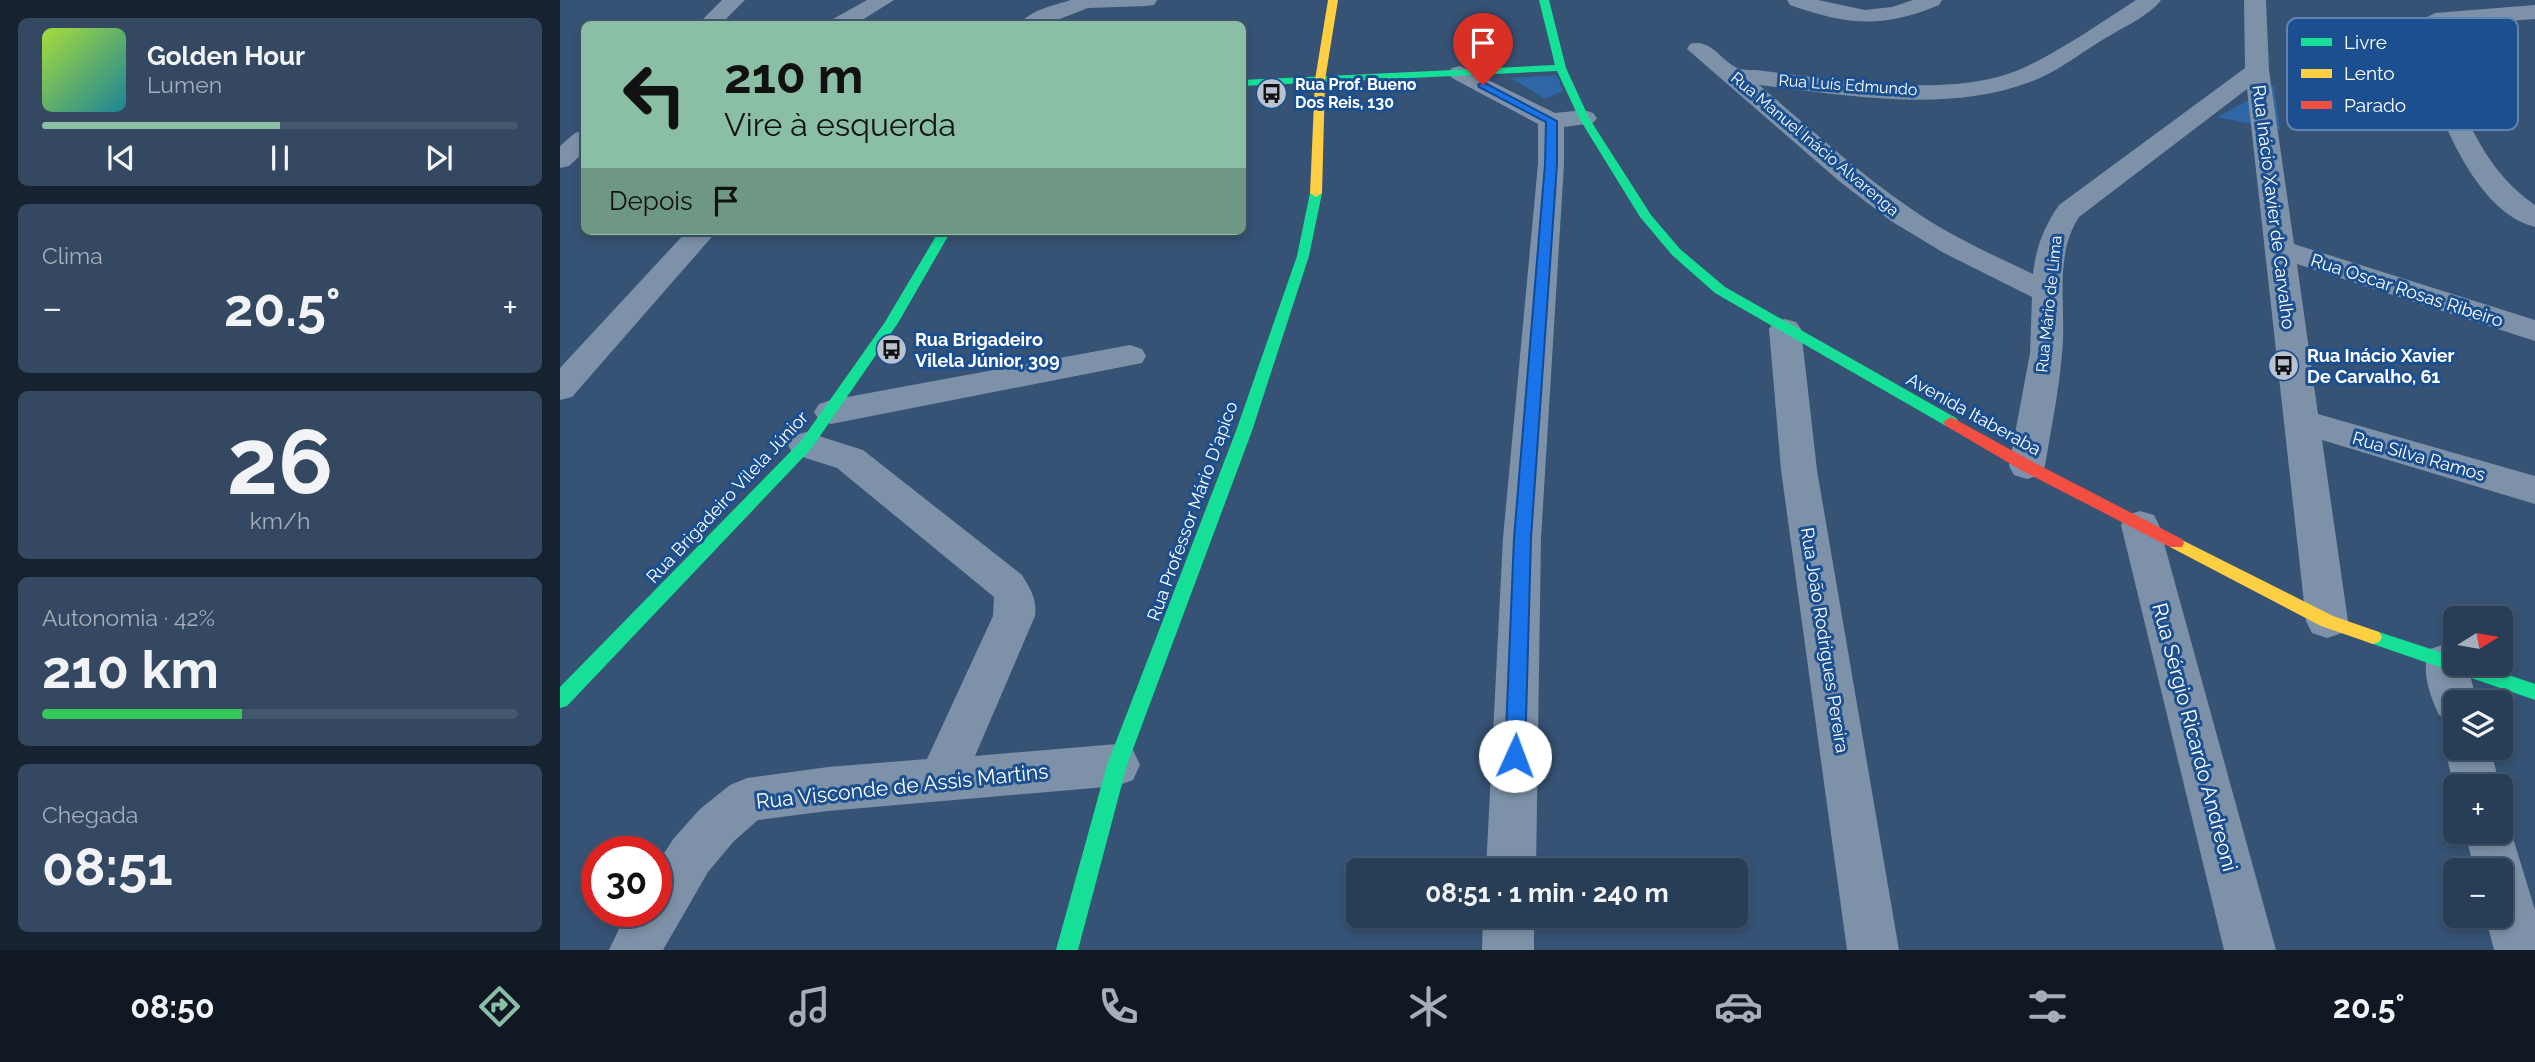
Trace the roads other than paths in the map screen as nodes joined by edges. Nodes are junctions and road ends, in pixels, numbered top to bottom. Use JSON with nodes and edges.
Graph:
{"nodes":[{"id":1,"x":734,"y":0,"type":"edge"},
{"id":2,"x":883,"y":0,"type":"edge"},
{"id":3,"x":1146,"y":0,"type":"edge"},
{"id":4,"x":1333,"y":0,"type":"edge"},
{"id":5,"x":1544,"y":0,"type":"edge"},
{"id":6,"x":1931,"y":0,"type":"edge"},
{"id":7,"x":2150,"y":0,"type":"edge"},
{"id":8,"x":1090,"y":1,"type":"edge"},
{"id":9,"x":2255,"y":1,"type":"edge"},
{"id":10,"x":1803,"y":2,"type":"edge"},
{"id":11,"x":2535,"y":12,"type":"edge"},
{"id":12,"x":2460,"y":18,"type":"edge"},
{"id":13,"x":712,"y":21,"type":"edge"},
{"id":14,"x":846,"y":21,"type":"edge"},
{"id":15,"x":1037,"y":21,"type":"edge"},
{"id":16,"x":1698,"y":49,"type":"dead end"},
{"id":17,"x":1561,"y":68,"type":"junction"},
{"id":18,"x":2257,"y":70,"type":"junction"},
{"id":19,"x":1460,"y":73,"type":"junction"},
{"id":20,"x":1733,"y":75,"type":"junction"},
{"id":21,"x":1320,"y":80,"type":"junction"},
{"id":22,"x":1246,"y":83,"type":"edge"},
{"id":23,"x":1567,"y":120,"type":"junction"},
{"id":24,"x":2462,"y":130,"type":"edge"},
{"id":25,"x":581,"y":141,"type":"edge"},
{"id":26,"x":560,"y":160,"type":"edge"},
{"id":27,"x":2535,"y":180,"type":"edge"},
{"id":28,"x":2529,"y":215,"type":"edge"},
{"id":29,"x":699,"y":235,"type":"edge"},
{"id":30,"x":943,"y":235,"type":"edge"},
{"id":31,"x":2279,"y":249,"type":"junction"},
{"id":32,"x":2047,"y":293,"type":"junction"},
{"id":33,"x":1785,"y":329,"type":"junction"},
{"id":34,"x":2535,"y":331,"type":"edge"},
{"id":35,"x":1130,"y":356,"type":"dead end"},
{"id":36,"x":560,"y":389,"type":"edge"},
{"id":37,"x":831,"y":412,"type":"junction"},
{"id":38,"x":2303,"y":422,"type":"junction"},
{"id":39,"x":806,"y":445,"type":"junction"},
{"id":40,"x":2026,"y":466,"type":"junction"},
{"id":41,"x":2535,"y":490,"type":"edge"},
{"id":42,"x":2140,"y":525,"type":"junction"},
{"id":43,"x":2327,"y":621,"type":"junction"},
{"id":44,"x":2450,"y":682,"type":"edge"},
{"id":45,"x":2535,"y":692,"type":"edge"},
{"id":46,"x":560,"y":699,"type":"edge"},
{"id":47,"x":1117,"y":765,"type":"junction"},
{"id":48,"x":942,"y":778,"type":"junction"},
{"id":49,"x":1511,"y":858,"type":"edge"},
{"id":50,"x":672,"y":885,"type":"edge"},
{"id":51,"x":2513,"y":923,"type":"edge"},
{"id":52,"x":647,"y":927,"type":"edge"},
{"id":53,"x":1509,"y":928,"type":"edge"},
{"id":54,"x":635,"y":950,"type":"edge"},
{"id":55,"x":1067,"y":950,"type":"edge"},
{"id":56,"x":1508,"y":950,"type":"edge"},
{"id":57,"x":1873,"y":950,"type":"edge"},
{"id":58,"x":2250,"y":950,"type":"edge"},
{"id":59,"x":2520,"y":950,"type":"edge"}],
"edges":[{"from":1,"to":13,"type":"street"},
{"from":2,"to":14,"type":"street"},
{"from":3,"to":8,"type":"street"},
{"from":4,"to":21,"type":"street","name":"Rua Professor Mário D'apico"},
{"from":5,"to":17,"type":"street","name":"Avenida Itaberaba"},
{"from":6,"to":10,"type":"street"},
{"from":7,"to":20,"type":"street","name":"Rua Luís Edmundo"},
{"from":8,"to":15,"type":"street"},
{"from":9,"to":18,"type":"street","name":"Rua Inácio Xavier de Carvalho"},
{"from":11,"to":12,"type":"street"},
{"from":16,"to":20,"type":"street","name":"Rua Manuel Inácio Alvarenga"},
{"from":17,"to":19,"type":"street"},
{"from":17,"to":23,"type":"street","name":"Avenida Itaberaba"},
{"from":18,"to":31,"type":"street","name":"Rua Inácio Xavier de Carvalho"},
{"from":18,"to":32,"type":"street","name":"Rua Mário de Lima"},
{"from":19,"to":21,"type":"street"},
{"from":19,"to":23,"type":"street"},
{"from":20,"to":32,"type":"street","name":"Rua Manuel Inácio Alvarenga"},
{"from":21,"to":22,"type":"street"},
{"from":21,"to":47,"type":"street","name":"Rua Professor Mário D'apico"},
{"from":23,"to":33,"type":"street","name":"Avenida Itaberaba"},
{"from":23,"to":49,"type":"street"},
{"from":24,"to":28,"type":"street"},
{"from":25,"to":26,"type":"street"},
{"from":27,"to":28,"type":"street"},
{"from":29,"to":36,"type":"street"},
{"from":30,"to":37,"type":"street","name":"Rua Brigadeiro Vilela Júnior"},
{"from":31,"to":34,"type":"street","name":"Rua Oscar Rosas Ribeiro"},
{"from":31,"to":38,"type":"street","name":"Rua Inácio Xavier de Carvalho"},
{"from":32,"to":40,"type":"street","name":"Rua Mário de Lima"},
{"from":33,"to":40,"type":"street","name":"Avenida Itaberaba"},
{"from":33,"to":57,"type":"street","name":"Rua João Rodrigues Pereira"},
{"from":35,"to":37,"type":"street"},
{"from":37,"to":39,"type":"street","name":"Rua Brigadeiro Vilela Júnior"},
{"from":38,"to":41,"type":"street","name":"Rua Silva Ramos"},
{"from":38,"to":43,"type":"street","name":"Rua Inácio Xavier de Carvalho"},
{"from":39,"to":46,"type":"street","name":"Rua Brigadeiro Vilela Júnior"},
{"from":39,"to":48,"type":"street"},
{"from":40,"to":42,"type":"street","name":"Avenida Itaberaba"},
{"from":42,"to":43,"type":"street","name":"Avenida Itaberaba"},
{"from":42,"to":58,"type":"street","name":"Rua Sérgio Ricardo Andreoni"},
{"from":43,"to":44,"type":"street","name":"Avenida Itaberaba"},
{"from":44,"to":45,"type":"street","name":"Avenida Itaberaba"},
{"from":47,"to":48,"type":"street","name":"Rua Visconde de Assis Martins"},
{"from":47,"to":55,"type":"street","name":"Rua Professor Mário D'apico"},
{"from":48,"to":50,"type":"street","name":"Rua Visconde de Assis Martins"},
{"from":51,"to":59,"type":"street"},
{"from":52,"to":54,"type":"street","name":"Rua Visconde de Assis Martins"},
{"from":53,"to":56,"type":"street"}]}
